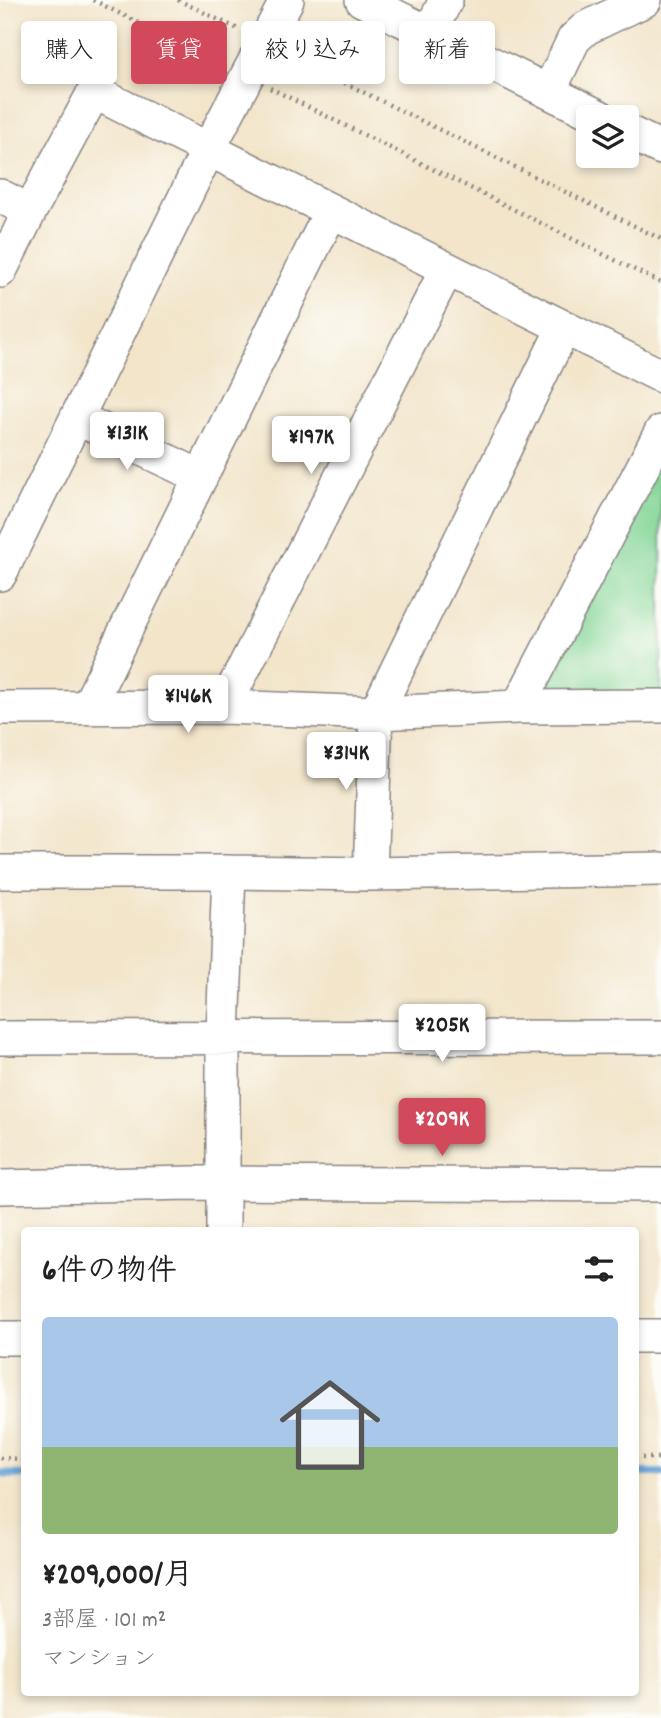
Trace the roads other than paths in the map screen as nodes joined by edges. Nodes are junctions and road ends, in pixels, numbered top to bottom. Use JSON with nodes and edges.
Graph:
{"nodes":[{"id":1,"x":286,"y":0,"type":"edge"},
{"id":2,"x":362,"y":0,"type":"edge"},
{"id":3,"x":446,"y":0,"type":"edge"},
{"id":4,"x":645,"y":0,"type":"edge"},
{"id":5,"x":403,"y":21,"type":"edge"},
{"id":6,"x":436,"y":21,"type":"edge"},
{"id":7,"x":495,"y":66,"type":"edge"},
{"id":8,"x":549,"y":92,"type":"junction"},
{"id":9,"x":576,"y":105,"type":"edge"},
{"id":10,"x":639,"y":137,"type":"edge"},
{"id":11,"x":661,"y":148,"type":"edge"},
{"id":12,"x":208,"y":150,"type":"junction"},
{"id":13,"x":0,"y":196,"type":"edge"},
{"id":14,"x":30,"y":211,"type":"junction"},
{"id":15,"x":331,"y":211,"type":"junction"},
{"id":16,"x":447,"y":269,"type":"junction"},
{"id":17,"x":0,"y":271,"type":"edge"},
{"id":18,"x":564,"y":327,"type":"junction"},
{"id":19,"x":661,"y":376,"type":"edge"},
{"id":20,"x":77,"y":418,"type":"junction"},
{"id":21,"x":661,"y":432,"type":"edge"},
{"id":22,"x":201,"y":477,"type":"junction"},
{"id":23,"x":2,"y":565,"type":"edge"},
{"id":24,"x":661,"y":706,"type":"edge"},
{"id":25,"x":518,"y":707,"type":"junction"},
{"id":26,"x":0,"y":708,"type":"edge"},
{"id":27,"x":88,"y":708,"type":"junction"},
{"id":28,"x":224,"y":708,"type":"junction"},
{"id":29,"x":376,"y":713,"type":"junction"},
{"id":30,"x":661,"y":869,"type":"edge"},
{"id":31,"x":0,"y":872,"type":"edge"},
{"id":32,"x":229,"y":872,"type":"junction"},
{"id":33,"x":370,"y":874,"type":"junction"},
{"id":34,"x":223,"y":1036,"type":"junction"},
{"id":35,"x":661,"y":1037,"type":"edge"},
{"id":36,"x":0,"y":1038,"type":"edge"},
{"id":37,"x":223,"y":1184,"type":"junction"},
{"id":38,"x":661,"y":1185,"type":"edge"},
{"id":39,"x":0,"y":1187,"type":"edge"},
{"id":40,"x":223,"y":1227,"type":"edge"},
{"id":41,"x":639,"y":1336,"type":"edge"},
{"id":42,"x":661,"y":1336,"type":"edge"},
{"id":43,"x":0,"y":1338,"type":"edge"},
{"id":44,"x":21,"y":1338,"type":"edge"}],
"edges":[{"from":1,"to":12,"type":"street"},
{"from":2,"to":5,"type":"street"},
{"from":3,"to":6,"type":"street"},
{"from":4,"to":8,"type":"street"},
{"from":7,"to":8,"type":"street"},
{"from":8,"to":9,"type":"street"},
{"from":10,"to":11,"type":"street"},
{"from":12,"to":14,"type":"street"},
{"from":12,"to":15,"type":"street"},
{"from":12,"to":20,"type":"street"},
{"from":13,"to":14,"type":"street"},
{"from":14,"to":17,"type":"street"},
{"from":15,"to":16,"type":"street"},
{"from":15,"to":22,"type":"street"},
{"from":16,"to":18,"type":"street"},
{"from":16,"to":28,"type":"street"},
{"from":18,"to":19,"type":"street"},
{"from":18,"to":29,"type":"street"},
{"from":20,"to":22,"type":"street"},
{"from":20,"to":23,"type":"street"},
{"from":21,"to":25,"type":"street"},
{"from":22,"to":27,"type":"street"},
{"from":24,"to":25,"type":"street"},
{"from":25,"to":29,"type":"street"},
{"from":26,"to":27,"type":"street"},
{"from":27,"to":28,"type":"street"},
{"from":28,"to":29,"type":"street"},
{"from":29,"to":33,"type":"street"},
{"from":30,"to":33,"type":"street"},
{"from":31,"to":32,"type":"street"},
{"from":32,"to":33,"type":"street"},
{"from":32,"to":34,"type":"street"},
{"from":34,"to":35,"type":"street"},
{"from":34,"to":36,"type":"street"},
{"from":34,"to":37,"type":"street"},
{"from":37,"to":38,"type":"street"},
{"from":37,"to":39,"type":"street"},
{"from":37,"to":40,"type":"street"},
{"from":41,"to":42,"type":"street"},
{"from":43,"to":44,"type":"street"}]}
